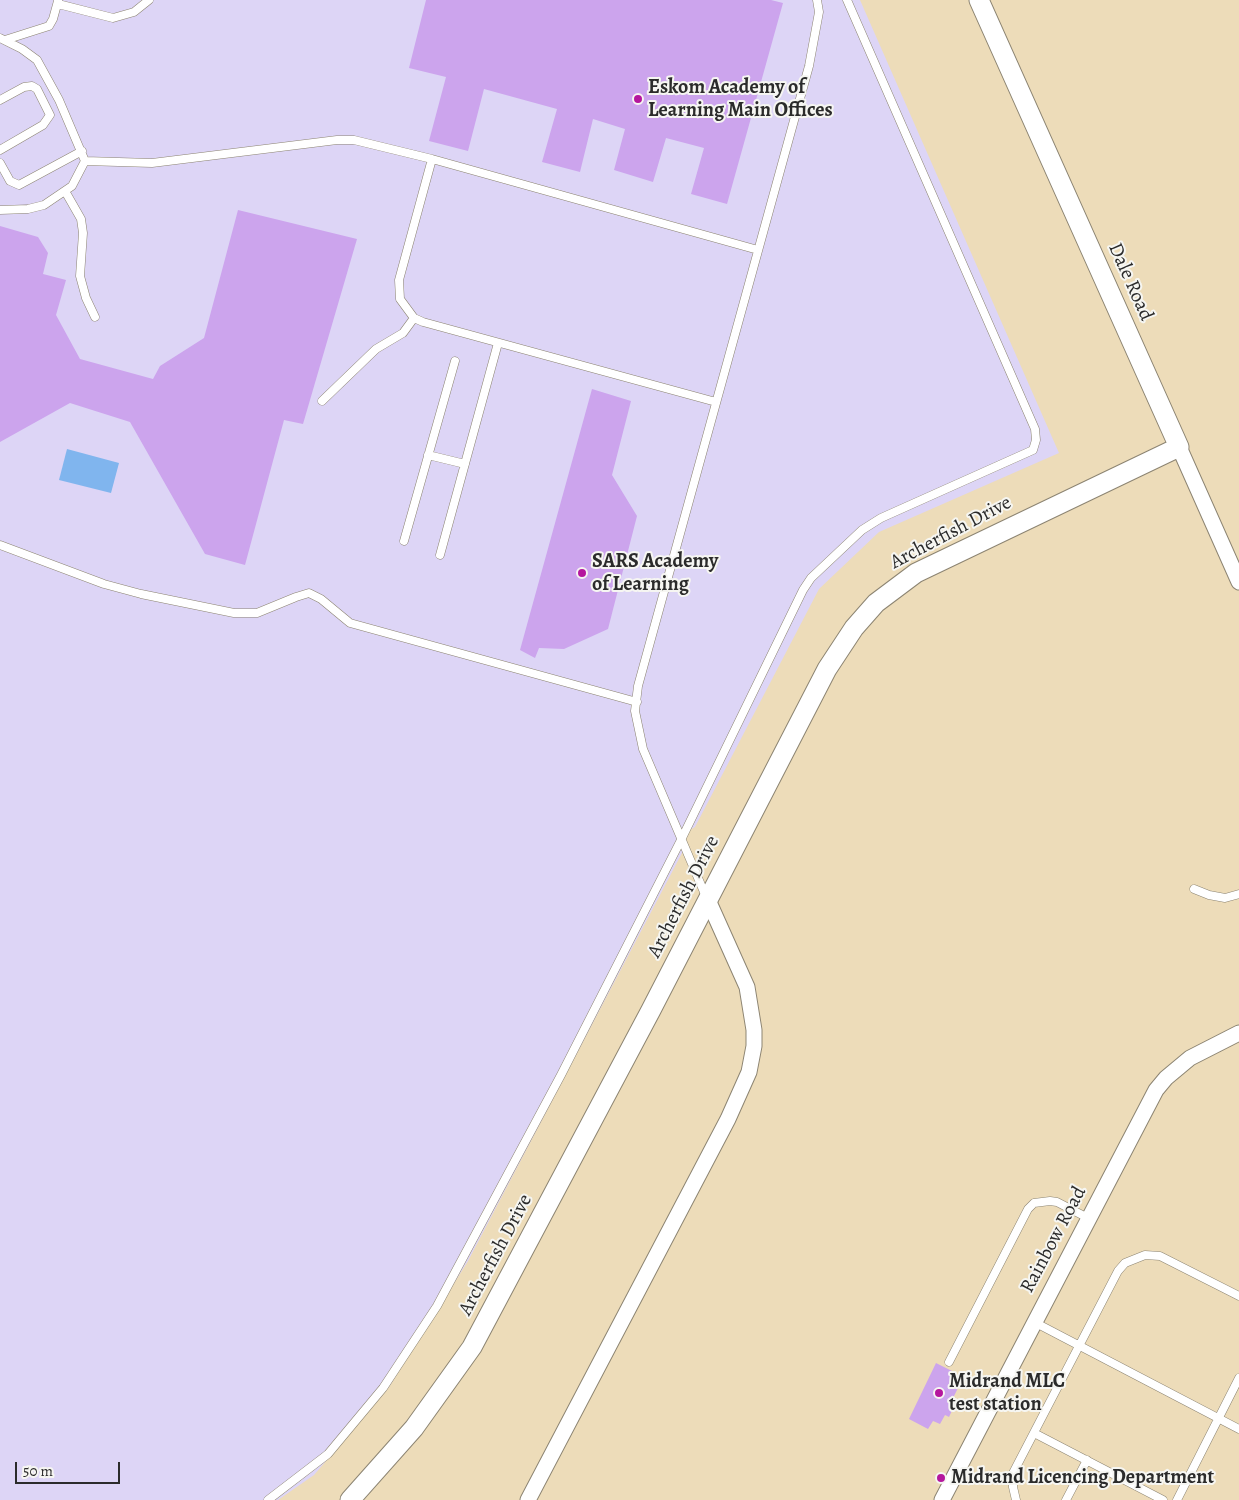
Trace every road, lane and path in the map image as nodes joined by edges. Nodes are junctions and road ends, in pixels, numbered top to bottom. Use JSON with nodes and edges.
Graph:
{"nodes":[{"id":1,"x":149,"y":0,"type":"edge"},
{"id":2,"x":817,"y":0,"type":"edge"},
{"id":3,"x":847,"y":0,"type":"edge"},
{"id":4,"x":979,"y":0,"type":"edge"},
{"id":5,"x":58,"y":2,"type":"edge"},
{"id":6,"x":2,"y":39,"type":"edge"},
{"id":7,"x":0,"y":100,"type":"edge"},
{"id":8,"x":0,"y":150,"type":"edge"},
{"id":9,"x":82,"y":151,"type":"junction"},
{"id":10,"x":432,"y":159,"type":"junction"},
{"id":11,"x":85,"y":161,"type":"junction"},
{"id":12,"x":0,"y":163,"type":"edge"},
{"id":13,"x":65,"y":192,"type":"junction"},
{"id":14,"x":0,"y":210,"type":"edge"},
{"id":15,"x":758,"y":250,"type":"junction"},
{"id":16,"x":95,"y":317,"type":"dead end"},
{"id":17,"x":414,"y":318,"type":"junction"},
{"id":18,"x":498,"y":342,"type":"junction"},
{"id":19,"x":455,"y":361,"type":"dead end"},
{"id":20,"x":322,"y":402,"type":"dead end"},
{"id":21,"x":716,"y":402,"type":"junction"},
{"id":22,"x":1179,"y":447,"type":"junction"},
{"id":23,"x":428,"y":455,"type":"junction"},
{"id":24,"x":465,"y":464,"type":"junction"},
{"id":25,"x":404,"y":541,"type":"dead end"},
{"id":26,"x":0,"y":545,"type":"edge"},
{"id":27,"x":440,"y":555,"type":"dead end"},
{"id":28,"x":1239,"y":582,"type":"edge"},
{"id":29,"x":637,"y":702,"type":"junction"},
{"id":30,"x":682,"y":838,"type":"junction"},
{"id":31,"x":1194,"y":889,"type":"dead end"},
{"id":32,"x":1239,"y":894,"type":"edge"},
{"id":33,"x":708,"y":900,"type":"junction"},
{"id":34,"x":1239,"y":1033,"type":"edge"},
{"id":35,"x":1088,"y":1218,"type":"junction"},
{"id":36,"x":1239,"y":1296,"type":"edge"},
{"id":37,"x":1034,"y":1322,"type":"junction"},
{"id":38,"x":1079,"y":1346,"type":"junction"},
{"id":39,"x":949,"y":1362,"type":"dead end"},
{"id":40,"x":1239,"y":1378,"type":"edge"},
{"id":41,"x":1219,"y":1418,"type":"junction"},
{"id":42,"x":1239,"y":1429,"type":"edge"},
{"id":43,"x":1034,"y":1433,"type":"junction"},
{"id":44,"x":1087,"y":1460,"type":"junction"},
{"id":45,"x":268,"y":1500,"type":"edge"},
{"id":46,"x":350,"y":1500,"type":"edge"},
{"id":47,"x":528,"y":1500,"type":"edge"},
{"id":48,"x":942,"y":1500,"type":"edge"},
{"id":49,"x":1016,"y":1500,"type":"edge"},
{"id":50,"x":1066,"y":1500,"type":"edge"},
{"id":51,"x":1163,"y":1500,"type":"edge"},
{"id":52,"x":1177,"y":1500,"type":"edge"}],
"edges":[{"from":1,"to":5,"type":"lane"},
{"from":2,"to":15,"type":"lane"},
{"from":3,"to":30,"type":"lane"},
{"from":4,"to":22,"type":"street","name":"Dale Road"},
{"from":5,"to":6,"type":"lane"},
{"from":6,"to":9,"type":"lane"},
{"from":7,"to":8,"type":"lane"},
{"from":9,"to":11,"type":"lane"},
{"from":9,"to":12,"type":"lane"},
{"from":10,"to":11,"type":"lane"},
{"from":10,"to":15,"type":"lane"},
{"from":10,"to":17,"type":"lane"},
{"from":11,"to":13,"type":"lane"},
{"from":13,"to":14,"type":"lane"},
{"from":13,"to":16,"type":"lane"},
{"from":15,"to":21,"type":"lane"},
{"from":17,"to":18,"type":"lane"},
{"from":17,"to":20,"type":"lane"},
{"from":18,"to":21,"type":"lane"},
{"from":18,"to":24,"type":"lane"},
{"from":19,"to":23,"type":"lane"},
{"from":21,"to":29,"type":"lane"},
{"from":22,"to":28,"type":"street","name":"Dale Road"},
{"from":22,"to":33,"type":"street","name":"Archerfish Drive"},
{"from":23,"to":24,"type":"lane"},
{"from":23,"to":25,"type":"lane"},
{"from":24,"to":27,"type":"lane"},
{"from":26,"to":29,"type":"lane"},
{"from":29,"to":30,"type":"lane"},
{"from":30,"to":33,"type":"lane"},
{"from":30,"to":45,"type":"lane"},
{"from":31,"to":32,"type":"lane"},
{"from":33,"to":46,"type":"street","name":"Archerfish Drive"},
{"from":33,"to":47,"type":"street"},
{"from":34,"to":35,"type":"street","name":"Rainbow Road"},
{"from":35,"to":37,"type":"street","name":"Rainbow Road"},
{"from":35,"to":39,"type":"lane"},
{"from":36,"to":38,"type":"lane"},
{"from":37,"to":38,"type":"lane"},
{"from":37,"to":48,"type":"street","name":"Rainbow Road"},
{"from":38,"to":41,"type":"lane"},
{"from":38,"to":43,"type":"lane"},
{"from":40,"to":41,"type":"lane"},
{"from":41,"to":42,"type":"lane"},
{"from":41,"to":52,"type":"lane"},
{"from":43,"to":44,"type":"lane"},
{"from":43,"to":49,"type":"lane"},
{"from":44,"to":50,"type":"lane"},
{"from":44,"to":51,"type":"lane"}]}
